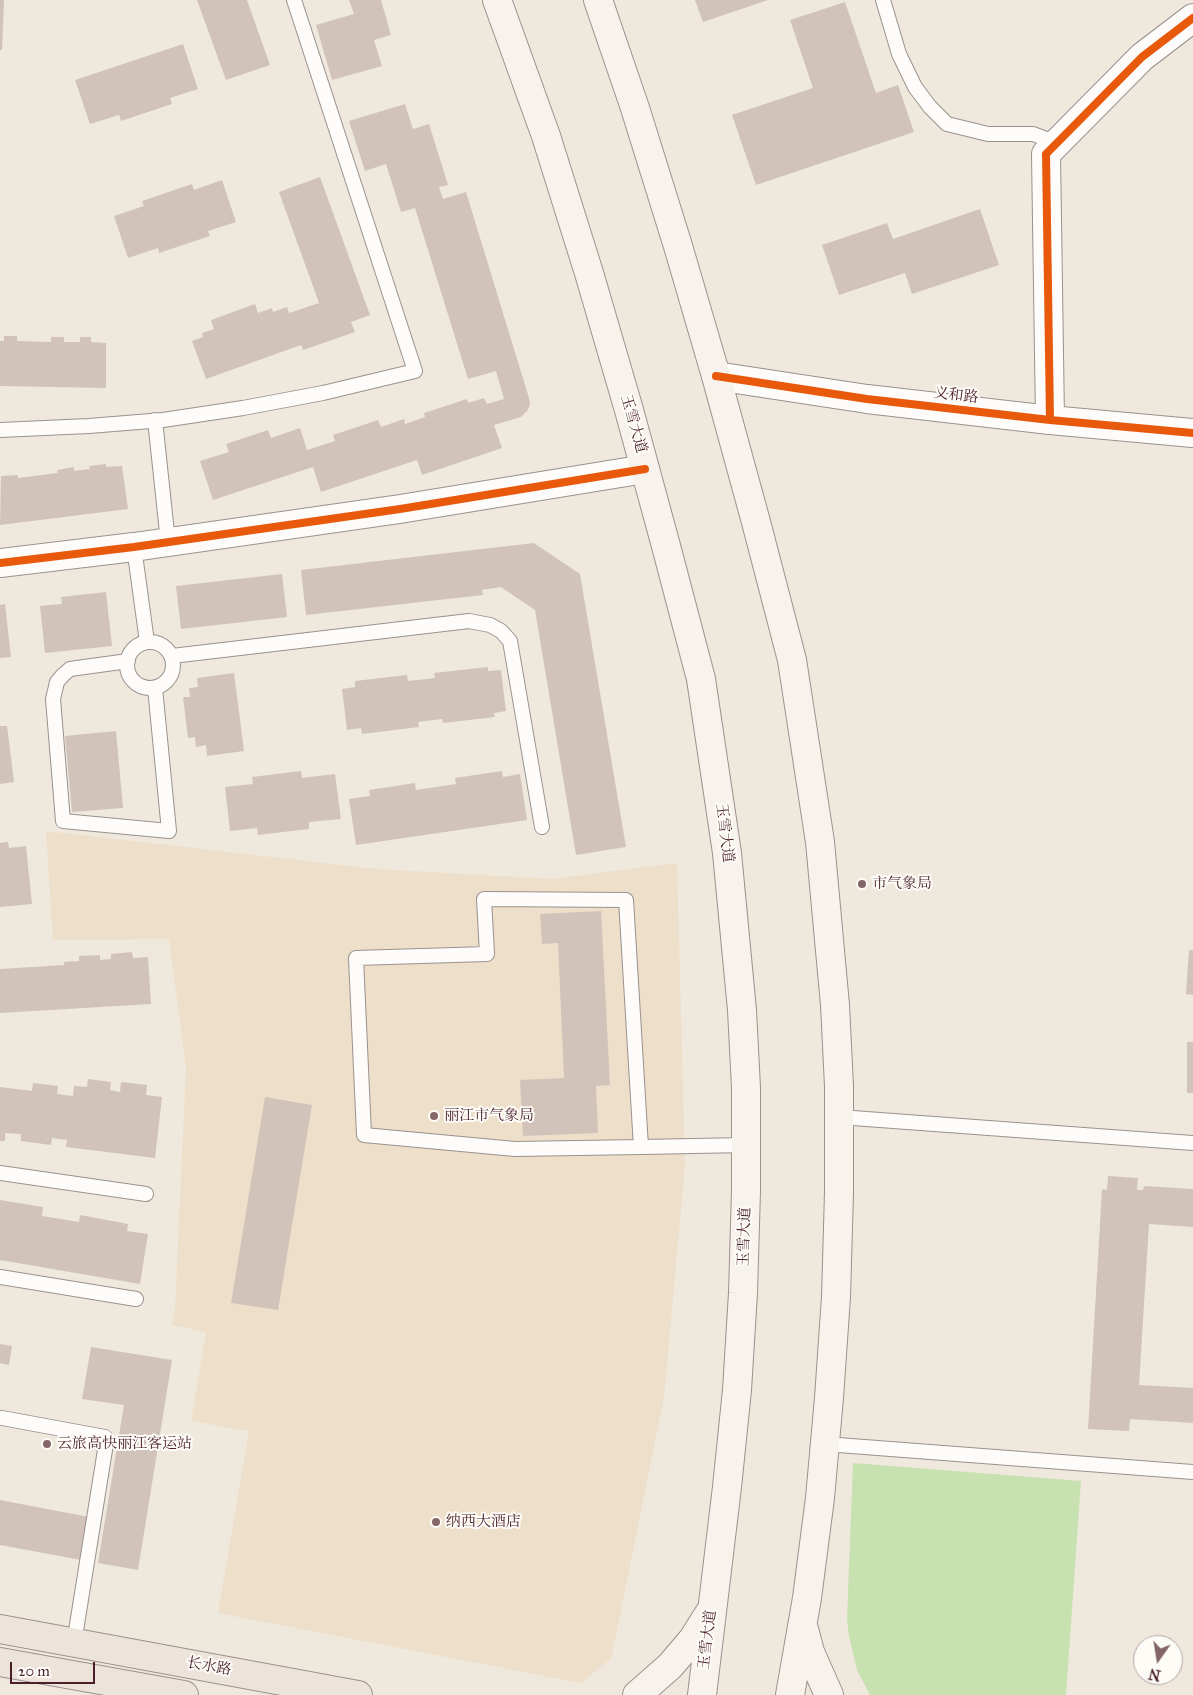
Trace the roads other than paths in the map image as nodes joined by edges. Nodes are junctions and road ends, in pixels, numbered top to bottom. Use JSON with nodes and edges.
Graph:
{"nodes":[{"id":1,"x":294,"y":0,"type":"edge"},
{"id":2,"x":498,"y":0,"type":"edge"},
{"id":3,"x":598,"y":0,"type":"edge"},
{"id":4,"x":883,"y":0,"type":"edge"},
{"id":5,"x":1193,"y":18,"type":"edge"},
{"id":6,"x":1057,"y":143,"type":"junction"},
{"id":7,"x":716,"y":376,"type":"junction"},
{"id":8,"x":155,"y":420,"type":"junction"},
{"id":9,"x":1050,"y":420,"type":"junction"},
{"id":10,"x":0,"y":430,"type":"edge"},
{"id":11,"x":1193,"y":433,"type":"edge"},
{"id":12,"x":645,"y":469,"type":"junction"},
{"id":13,"x":168,"y":542,"type":"junction"},
{"id":14,"x":134,"y":547,"type":"junction"},
{"id":15,"x":0,"y":563,"type":"edge"},
{"id":16,"x":147,"y":642,"type":"junction"},
{"id":17,"x":172,"y":656,"type":"junction"},
{"id":18,"x":128,"y":661,"type":"junction"},
{"id":19,"x":155,"y":688,"type":"junction"},
{"id":20,"x":542,"y":826,"type":"dead end"},
{"id":21,"x":839,"y":1117,"type":"junction"},
{"id":22,"x":1193,"y":1143,"type":"edge"},
{"id":23,"x":746,"y":1145,"type":"junction"},
{"id":24,"x":642,"y":1147,"type":"junction"},
{"id":25,"x":0,"y":1173,"type":"edge"},
{"id":26,"x":146,"y":1194,"type":"dead end"},
{"id":27,"x":0,"y":1277,"type":"edge"},
{"id":28,"x":136,"y":1298,"type":"dead end"},
{"id":29,"x":2,"y":1418,"type":"dead end"},
{"id":30,"x":825,"y":1444,"type":"junction"},
{"id":31,"x":1193,"y":1472,"type":"edge"},
{"id":32,"x":712,"y":1609,"type":"junction"},
{"id":33,"x":803,"y":1624,"type":"junction"},
{"id":34,"x":0,"y":1629,"type":"edge"},
{"id":35,"x":74,"y":1643,"type":"junction"},
{"id":36,"x":0,"y":1662,"type":"edge"},
{"id":37,"x":184,"y":1695,"type":"edge"},
{"id":38,"x":358,"y":1695,"type":"edge"},
{"id":39,"x":637,"y":1695,"type":"edge"},
{"id":40,"x":702,"y":1695,"type":"edge"},
{"id":41,"x":790,"y":1695,"type":"edge"},
{"id":42,"x":829,"y":1695,"type":"edge"}],
"edges":[{"from":1,"to":8,"type":"lane"},
{"from":2,"to":12,"type":"main road","name":"玉雪大道"},
{"from":3,"to":7,"type":"main road"},
{"from":4,"to":6,"type":"lane"},
{"from":5,"to":6,"type":"street"},
{"from":6,"to":9,"type":"street"},
{"from":7,"to":9,"type":"street","name":"义和路"},
{"from":7,"to":21,"type":"main road"},
{"from":8,"to":10,"type":"lane"},
{"from":8,"to":13,"type":"lane"},
{"from":9,"to":11,"type":"street","name":"义和路"},
{"from":12,"to":13,"type":"street"},
{"from":12,"to":23,"type":"main road","name":"玉雪大道"},
{"from":13,"to":14,"type":"street"},
{"from":14,"to":15,"type":"street"},
{"from":14,"to":16,"type":"lane"},
{"from":16,"to":17,"type":"lane"},
{"from":16,"to":18,"type":"lane"},
{"from":17,"to":19,"type":"lane"},
{"from":17,"to":20,"type":"lane"},
{"from":18,"to":19,"type":"lane"},
{"from":18,"to":19,"type":"lane"},
{"from":21,"to":22,"type":"lane"},
{"from":21,"to":30,"type":"main road"},
{"from":23,"to":24,"type":"lane"},
{"from":23,"to":32,"type":"main road","name":"玉雪大道"},
{"from":24,"to":24,"type":"lane"},
{"from":25,"to":26,"type":"lane"},
{"from":27,"to":28,"type":"lane"},
{"from":29,"to":35,"type":"lane"},
{"from":30,"to":31,"type":"lane"},
{"from":30,"to":33,"type":"main road"},
{"from":32,"to":39,"type":"main road"},
{"from":32,"to":40,"type":"main road","name":"玉雪大道"},
{"from":33,"to":41,"type":"main road"},
{"from":33,"to":42,"type":"main road"},
{"from":34,"to":35,"type":"highway","name":"长水路"},
{"from":35,"to":38,"type":"highway","name":"长水路"},
{"from":36,"to":37,"type":"highway"}]}
